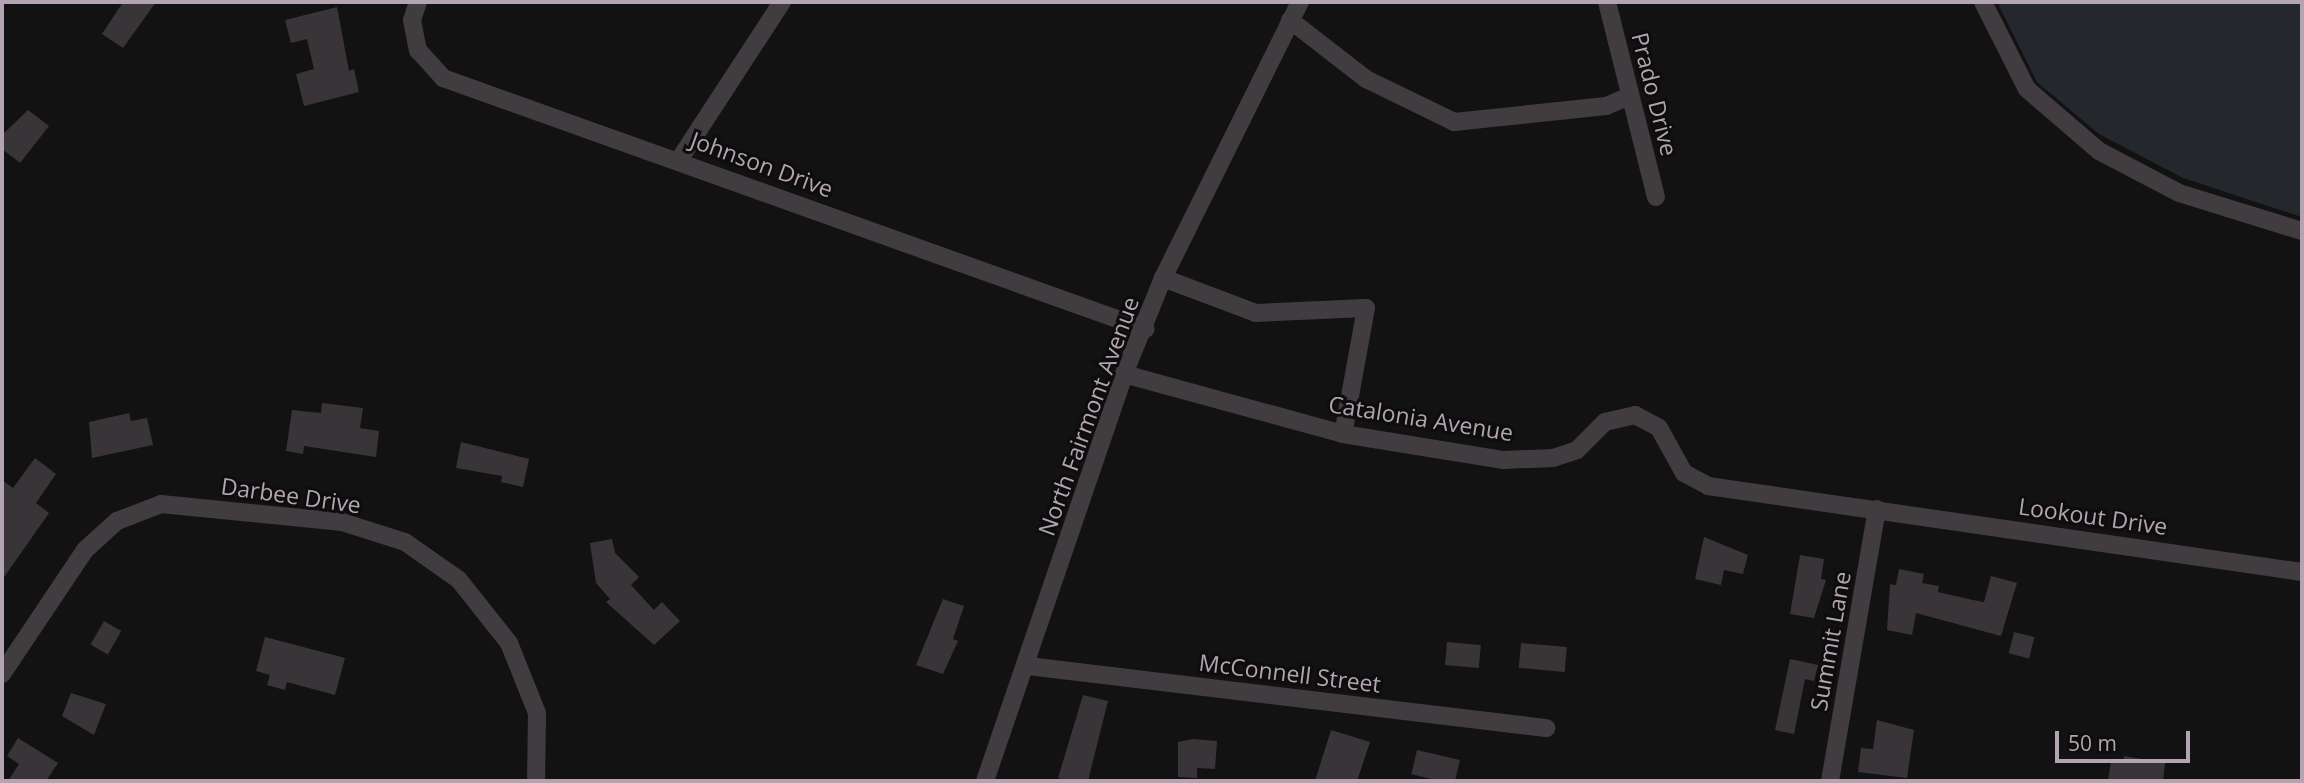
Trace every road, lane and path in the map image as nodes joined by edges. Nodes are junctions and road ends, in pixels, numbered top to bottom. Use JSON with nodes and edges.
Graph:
{"nodes":[{"id":1,"x":418,"y":2,"type":"edge"},
{"id":2,"x":782,"y":2,"type":"edge"},
{"id":3,"x":1300,"y":2,"type":"edge"},
{"id":4,"x":1608,"y":2,"type":"edge"},
{"id":5,"x":1983,"y":2,"type":"edge"},
{"id":6,"x":1290,"y":20,"type":"junction"},
{"id":7,"x":1629,"y":96,"type":"junction"},
{"id":8,"x":680,"y":160,"type":"junction"},
{"id":9,"x":1656,"y":197,"type":"dead end"},
{"id":10,"x":2302,"y":231,"type":"edge"},
{"id":11,"x":1163,"y":278,"type":"junction"},
{"id":12,"x":1145,"y":329,"type":"junction"},
{"id":13,"x":1124,"y":374,"type":"junction"},
{"id":14,"x":1343,"y":433,"type":"junction"},
{"id":15,"x":1877,"y":509,"type":"junction"},
{"id":16,"x":2302,"y":572,"type":"edge"},
{"id":17,"x":1028,"y":666,"type":"junction"},
{"id":18,"x":2,"y":674,"type":"edge"},
{"id":19,"x":1546,"y":728,"type":"dead end"},
{"id":20,"x":536,"y":781,"type":"edge"},
{"id":21,"x":985,"y":781,"type":"edge"},
{"id":22,"x":1830,"y":781,"type":"edge"}],
"edges":[{"from":1,"to":8,"type":"street","name":"Johnson Drive"},
{"from":2,"to":8,"type":"street"},
{"from":3,"to":6,"type":"street","name":"North Fairmont Avenue"},
{"from":4,"to":7,"type":"street","name":"Prado Drive"},
{"from":5,"to":10,"type":"street"},
{"from":6,"to":7,"type":"street"},
{"from":6,"to":11,"type":"street","name":"North Fairmont Avenue"},
{"from":7,"to":9,"type":"street","name":"Prado Drive"},
{"from":8,"to":12,"type":"street","name":"Johnson Drive"},
{"from":11,"to":12,"type":"street","name":"North Fairmont Avenue"},
{"from":11,"to":14,"type":"street"},
{"from":12,"to":13,"type":"street","name":"North Fairmont Avenue"},
{"from":13,"to":14,"type":"street","name":"Catalonia Avenue"},
{"from":13,"to":17,"type":"street","name":"North Fairmont Avenue"},
{"from":14,"to":15,"type":"street","name":"Catalonia Avenue"},
{"from":15,"to":16,"type":"street","name":"Lookout Drive"},
{"from":15,"to":22,"type":"street","name":"Summit Lane"},
{"from":17,"to":19,"type":"street","name":"McConnell Street"},
{"from":17,"to":21,"type":"street","name":"North Fairmont Avenue"},
{"from":18,"to":20,"type":"street","name":"Darbee Drive"}]}
